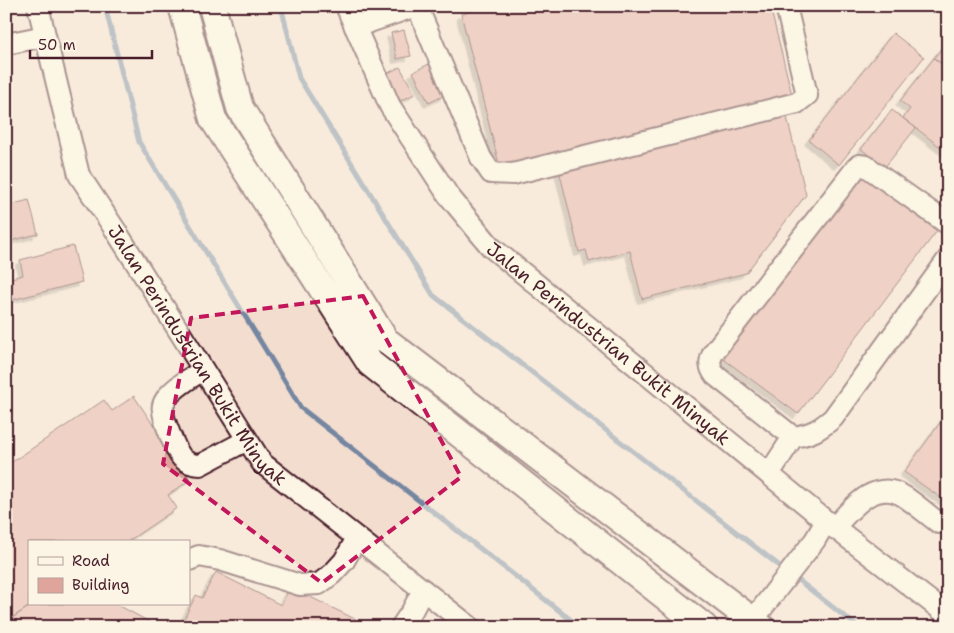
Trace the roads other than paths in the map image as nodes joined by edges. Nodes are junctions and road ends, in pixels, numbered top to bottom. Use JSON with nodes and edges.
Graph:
{"nodes":[{"id":1,"x":38,"y":6,"type":"edge"},
{"id":2,"x":182,"y":6,"type":"edge"},
{"id":3,"x":212,"y":6,"type":"edge"},
{"id":4,"x":346,"y":6,"type":"edge"},
{"id":5,"x":416,"y":6,"type":"edge"},
{"id":6,"x":786,"y":6,"type":"edge"},
{"id":7,"x":355,"y":27,"type":"junction"},
{"id":8,"x":45,"y":36,"type":"junction"},
{"id":9,"x":6,"y":44,"type":"edge"},
{"id":10,"x":948,"y":224,"type":"edge"},
{"id":11,"x":948,"y":259,"type":"edge"},
{"id":12,"x":203,"y":370,"type":"junction"},
{"id":13,"x":793,"y":437,"type":"junction"},
{"id":14,"x":247,"y":440,"type":"junction"},
{"id":15,"x":769,"y":474,"type":"junction"},
{"id":16,"x":939,"y":523,"type":"dead end"},
{"id":17,"x":830,"y":524,"type":"junction"},
{"id":18,"x":356,"y":538,"type":"junction"},
{"id":19,"x":190,"y":560,"type":"edge"},
{"id":20,"x":423,"y":590,"type":"junction"},
{"id":21,"x":948,"y":615,"type":"edge"},
{"id":22,"x":759,"y":618,"type":"edge"},
{"id":23,"x":401,"y":627,"type":"edge"},
{"id":24,"x":470,"y":627,"type":"edge"},
{"id":25,"x":704,"y":627,"type":"edge"}],
"edges":[{"from":1,"to":8,"type":"street","name":"Jalan Perindustrian Bukit Minyak"},
{"from":2,"to":25,"type":"main road"},
{"from":3,"to":22,"type":"main road"},
{"from":4,"to":7,"type":"street","name":"Jalan Perindustrian Bukit Minyak"},
{"from":5,"to":6,"type":"street"},
{"from":5,"to":7,"type":"street"},
{"from":7,"to":15,"type":"street","name":"Jalan Perindustrian Bukit Minyak"},
{"from":8,"to":9,"type":"street"},
{"from":8,"to":12,"type":"street","name":"Jalan Perindustrian Bukit Minyak"},
{"from":10,"to":13,"type":"street"},
{"from":11,"to":13,"type":"street"},
{"from":12,"to":14,"type":"street","name":"Jalan Perindustrian Bukit Minyak"},
{"from":12,"to":14,"type":"street"},
{"from":13,"to":15,"type":"street"},
{"from":14,"to":18,"type":"street","name":"Jalan Perindustrian Bukit Minyak"},
{"from":15,"to":17,"type":"street","name":"Jalan Perindustrian Bukit Minyak"},
{"from":16,"to":17,"type":"street"},
{"from":17,"to":21,"type":"street","name":"Jalan Perindustrian Bukit Minyak"},
{"from":17,"to":22,"type":"street"},
{"from":18,"to":19,"type":"street"},
{"from":18,"to":20,"type":"street","name":"Jalan Perindustrian Bukit Minyak"},
{"from":20,"to":23,"type":"street"},
{"from":20,"to":24,"type":"street","name":"Jalan Perindustrian Bukit Minyak"}]}
